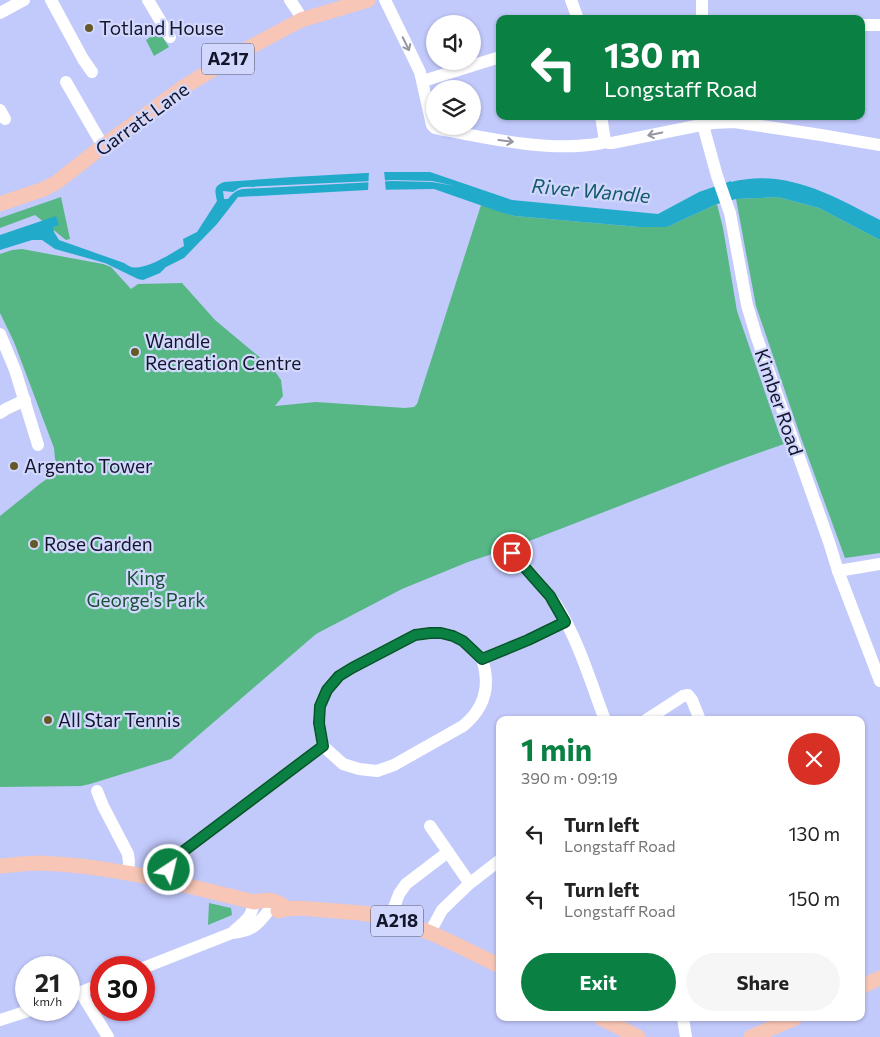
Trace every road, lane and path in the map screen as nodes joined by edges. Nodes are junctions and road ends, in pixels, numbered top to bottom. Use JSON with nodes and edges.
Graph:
{"nodes":[{"id":1,"x":50,"y":0,"type":"edge"},
{"id":2,"x":148,"y":0,"type":"edge"},
{"id":3,"x":290,"y":0,"type":"edge"},
{"id":4,"x":368,"y":0,"type":"edge"},
{"id":5,"x":385,"y":0,"type":"edge"},
{"id":6,"x":571,"y":0,"type":"edge"},
{"id":7,"x":702,"y":0,"type":"edge"},
{"id":8,"x":18,"y":1,"type":"edge"},
{"id":9,"x":0,"y":14,"type":"edge"},
{"id":10,"x":577,"y":15,"type":"edge"},
{"id":11,"x":702,"y":15,"type":"edge"},
{"id":12,"x":301,"y":20,"type":"junction"},
{"id":13,"x":865,"y":25,"type":"edge"},
{"id":14,"x":880,"y":26,"type":"edge"},
{"id":15,"x":170,"y":37,"type":"dead end"},
{"id":16,"x":496,"y":58,"type":"edge"},
{"id":17,"x":92,"y":72,"type":"dead end"},
{"id":18,"x":422,"y":81,"type":"junction"},
{"id":19,"x":66,"y":82,"type":"dead end"},
{"id":20,"x":602,"y":120,"type":"edge"},
{"id":21,"x":703,"y":120,"type":"edge"},
{"id":22,"x":605,"y":141,"type":"junction"},
{"id":23,"x":880,"y":145,"type":"edge"},
{"id":24,"x":103,"y":146,"type":"junction"},
{"id":25,"x":0,"y":204,"type":"edge"},
{"id":26,"x":0,"y":334,"type":"edge"},
{"id":27,"x":25,"y":400,"type":"junction"},
{"id":28,"x":0,"y":413,"type":"edge"},
{"id":29,"x":38,"y":445,"type":"dead end"},
{"id":30,"x":512,"y":553,"type":"dead end"},
{"id":31,"x":880,"y":564,"type":"edge"},
{"id":32,"x":838,"y":571,"type":"junction"},
{"id":33,"x":565,"y":622,"type":"junction"},
{"id":34,"x":482,"y":659,"type":"junction"},
{"id":35,"x":880,"y":681,"type":"edge"},
{"id":36,"x":603,"y":716,"type":"edge"},
{"id":37,"x":652,"y":716,"type":"edge"},
{"id":38,"x":698,"y":716,"type":"edge"},
{"id":39,"x":323,"y":746,"type":"junction"},
{"id":40,"x":98,"y":791,"type":"dead end"},
{"id":41,"x":430,"y":826,"type":"dead end"},
{"id":42,"x":448,"y":852,"type":"junction"},
{"id":43,"x":496,"y":863,"type":"edge"},
{"id":44,"x":0,"y":866,"type":"edge"},
{"id":45,"x":128,"y":874,"type":"junction"},
{"id":46,"x":466,"y":878,"type":"dead end"},
{"id":47,"x":166,"y":882,"type":"junction"},
{"id":48,"x":254,"y":902,"type":"junction"},
{"id":49,"x":286,"y":908,"type":"junction"},
{"id":50,"x":269,"y":910,"type":"junction"},
{"id":51,"x":390,"y":918,"type":"junction"},
{"id":52,"x":430,"y":932,"type":"junction"},
{"id":53,"x":232,"y":933,"type":"junction"},
{"id":54,"x":155,"y":963,"type":"edge"},
{"id":55,"x":496,"y":964,"type":"edge"},
{"id":56,"x":880,"y":978,"type":"edge"},
{"id":57,"x":865,"y":985,"type":"edge"},
{"id":58,"x":90,"y":988,"type":"edge"},
{"id":59,"x":81,"y":992,"type":"joint"},
{"id":60,"x":15,"y":1015,"type":"edge"},
{"id":61,"x":0,"y":1020,"type":"edge"},
{"id":62,"x":604,"y":1021,"type":"edge"},
{"id":63,"x":683,"y":1021,"type":"edge"},
{"id":64,"x":788,"y":1021,"type":"edge"},
{"id":65,"x":614,"y":1031,"type":"edge"},
{"id":66,"x":760,"y":1035,"type":"edge"},
{"id":67,"x":108,"y":1037,"type":"edge"},
{"id":68,"x":638,"y":1037,"type":"edge"},
{"id":69,"x":686,"y":1037,"type":"edge"}],
"edges":[{"from":1,"to":17,"type":"street"},
{"from":2,"to":15,"type":"street"},
{"from":3,"to":12,"type":"street"},
{"from":4,"to":12,"type":"main road","name":"Garratt Lane","number":"A217"},
{"from":5,"to":18,"type":"street","one_way":true},
{"from":6,"to":10,"type":"street"},
{"from":7,"to":11,"type":"street"},
{"from":8,"to":9,"type":"street"},
{"from":12,"to":24,"type":"main road","name":"Garratt Lane","number":"A217"},
{"from":13,"to":14,"type":"street"},
{"from":16,"to":18,"type":"street"},
{"from":18,"to":22,"type":"street","one_way":true},
{"from":19,"to":24,"type":"street"},
{"from":20,"to":22,"type":"street"},
{"from":21,"to":22,"type":"street","one_way":true},
{"from":21,"to":23,"type":"street"},
{"from":21,"to":32,"type":"street","name":"Kimber Road"},
{"from":24,"to":25,"type":"main road","name":"Garratt Lane","number":"A217"},
{"from":26,"to":27,"type":"street"},
{"from":27,"to":28,"type":"street"},
{"from":27,"to":29,"type":"street"},
{"from":30,"to":33,"type":"street"},
{"from":31,"to":32,"type":"street"},
{"from":32,"to":35,"type":"street","name":"Kimber Road"},
{"from":33,"to":34,"type":"street"},
{"from":33,"to":36,"type":"street"},
{"from":34,"to":39,"type":"street"},
{"from":34,"to":39,"type":"street"},
{"from":37,"to":38,"type":"street"},
{"from":39,"to":47,"type":"street"},
{"from":40,"to":45,"type":"street"},
{"from":41,"to":42,"type":"street"},
{"from":42,"to":46,"type":"street"},
{"from":42,"to":51,"type":"street"},
{"from":43,"to":52,"type":"street"},
{"from":44,"to":45,"type":"main road","number":"A218"},
{"from":45,"to":47,"type":"main road","number":"A218"},
{"from":47,"to":48,"type":"main road","number":"A218"},
{"from":48,"to":49,"type":"main road","number":"A218"},
{"from":48,"to":50,"type":"main road","number":"A218"},
{"from":48,"to":53,"type":"street"},
{"from":49,"to":50,"type":"main road","number":"A218"},
{"from":49,"to":51,"type":"main road","number":"A218"},
{"from":50,"to":53,"type":"street"},
{"from":51,"to":52,"type":"main road","number":"A218"},
{"from":52,"to":55,"type":"main road","number":"A218"},
{"from":53,"to":54,"type":"street"},
{"from":56,"to":57,"type":"main road"},
{"from":58,"to":59,"type":"street"},
{"from":59,"to":67,"type":"street"},
{"from":60,"to":61,"type":"street"},
{"from":62,"to":65,"type":"main road"},
{"from":63,"to":69,"type":"street"},
{"from":64,"to":66,"type":"main road"},
{"from":65,"to":68,"type":"main road"}]}
